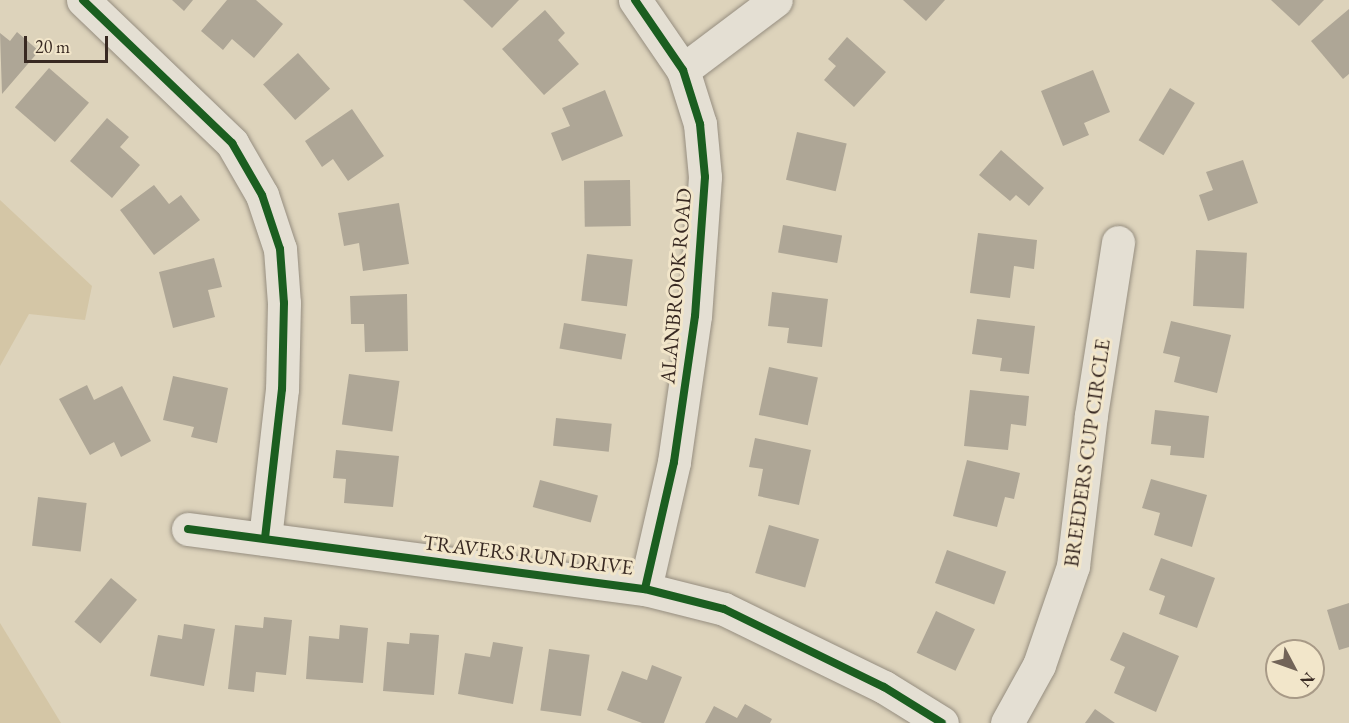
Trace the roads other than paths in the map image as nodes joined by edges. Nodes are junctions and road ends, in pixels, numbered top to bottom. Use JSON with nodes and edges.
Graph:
{"nodes":[{"id":1,"x":83,"y":0,"type":"edge"},
{"id":2,"x":635,"y":0,"type":"edge"},
{"id":3,"x":776,"y":0,"type":"edge"},
{"id":4,"x":683,"y":70,"type":"junction"},
{"id":5,"x":1118,"y":242,"type":"dead end"},
{"id":6,"x":188,"y":529,"type":"dead end"},
{"id":7,"x":264,"y":539,"type":"junction"},
{"id":8,"x":645,"y":589,"type":"junction"},
{"id":9,"x":942,"y":723,"type":"edge"},
{"id":10,"x":1007,"y":723,"type":"edge"}],
"edges":[{"from":1,"to":7,"type":"street"},
{"from":2,"to":4,"type":"street","name":"ALANBROOK ROAD"},
{"from":3,"to":4,"type":"street"},
{"from":4,"to":8,"type":"street","name":"ALANBROOK ROAD"},
{"from":5,"to":10,"type":"street","name":"BREEDERS CUP CIRCLE"},
{"from":6,"to":7,"type":"street","name":"TRAVERS RUN DRIVE"},
{"from":7,"to":8,"type":"street","name":"TRAVERS RUN DRIVE"},
{"from":8,"to":9,"type":"street","name":"TRAVERS RUN DRIVE"}]}
